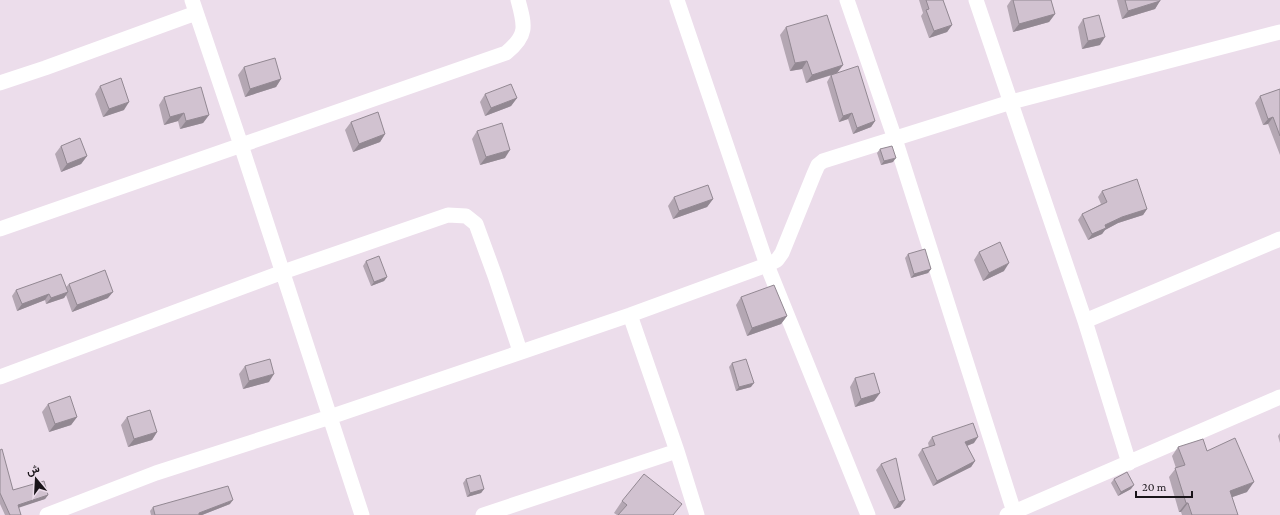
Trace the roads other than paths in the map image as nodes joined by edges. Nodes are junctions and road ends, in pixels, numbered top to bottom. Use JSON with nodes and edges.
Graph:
{"nodes":[{"id":1,"x":518,"y":0,"type":"edge"},
{"id":2,"x":677,"y":0,"type":"edge"},
{"id":3,"x":847,"y":0,"type":"edge"},
{"id":4,"x":976,"y":0,"type":"edge"},
{"id":5,"x":194,"y":6,"type":"edge"},
{"id":6,"x":1280,"y":32,"type":"edge"},
{"id":7,"x":0,"y":83,"type":"edge"},
{"id":8,"x":1011,"y":102,"type":"junction"},
{"id":9,"x":895,"y":139,"type":"junction"},
{"id":10,"x":242,"y":145,"type":"junction"},
{"id":11,"x":0,"y":229,"type":"edge"},
{"id":12,"x":1280,"y":239,"type":"edge"},
{"id":13,"x":767,"y":265,"type":"junction"},
{"id":14,"x":283,"y":272,"type":"junction"},
{"id":15,"x":630,"y":315,"type":"junction"},
{"id":16,"x":1085,"y":321,"type":"junction"},
{"id":17,"x":520,"y":352,"type":"junction"},
{"id":18,"x":0,"y":377,"type":"edge"},
{"id":19,"x":1280,"y":397,"type":"edge"},
{"id":20,"x":330,"y":417,"type":"junction"},
{"id":21,"x":677,"y":451,"type":"junction"},
{"id":22,"x":1129,"y":462,"type":"junction"},
{"id":23,"x":1012,"y":514,"type":"edge"},
{"id":24,"x":47,"y":515,"type":"edge"},
{"id":25,"x":362,"y":515,"type":"edge"},
{"id":26,"x":483,"y":515,"type":"edge"},
{"id":27,"x":697,"y":515,"type":"edge"},
{"id":28,"x":868,"y":515,"type":"edge"}],
"edges":[{"from":1,"to":10,"type":"street"},
{"from":2,"to":13,"type":"street"},
{"from":3,"to":9,"type":"street"},
{"from":4,"to":8,"type":"street"},
{"from":5,"to":7,"type":"street"},
{"from":5,"to":10,"type":"street"},
{"from":6,"to":8,"type":"street"},
{"from":8,"to":9,"type":"street"},
{"from":8,"to":16,"type":"street"},
{"from":9,"to":13,"type":"street"},
{"from":9,"to":23,"type":"street"},
{"from":10,"to":11,"type":"street"},
{"from":10,"to":14,"type":"street"},
{"from":12,"to":16,"type":"street"},
{"from":13,"to":15,"type":"street"},
{"from":13,"to":28,"type":"street"},
{"from":14,"to":17,"type":"street"},
{"from":14,"to":18,"type":"street"},
{"from":14,"to":20,"type":"street"},
{"from":15,"to":17,"type":"street"},
{"from":15,"to":21,"type":"street"},
{"from":16,"to":22,"type":"street"},
{"from":17,"to":20,"type":"street"},
{"from":19,"to":22,"type":"street"},
{"from":20,"to":24,"type":"street"},
{"from":20,"to":25,"type":"street"},
{"from":21,"to":26,"type":"street"},
{"from":21,"to":27,"type":"street"},
{"from":22,"to":23,"type":"street"}]}
